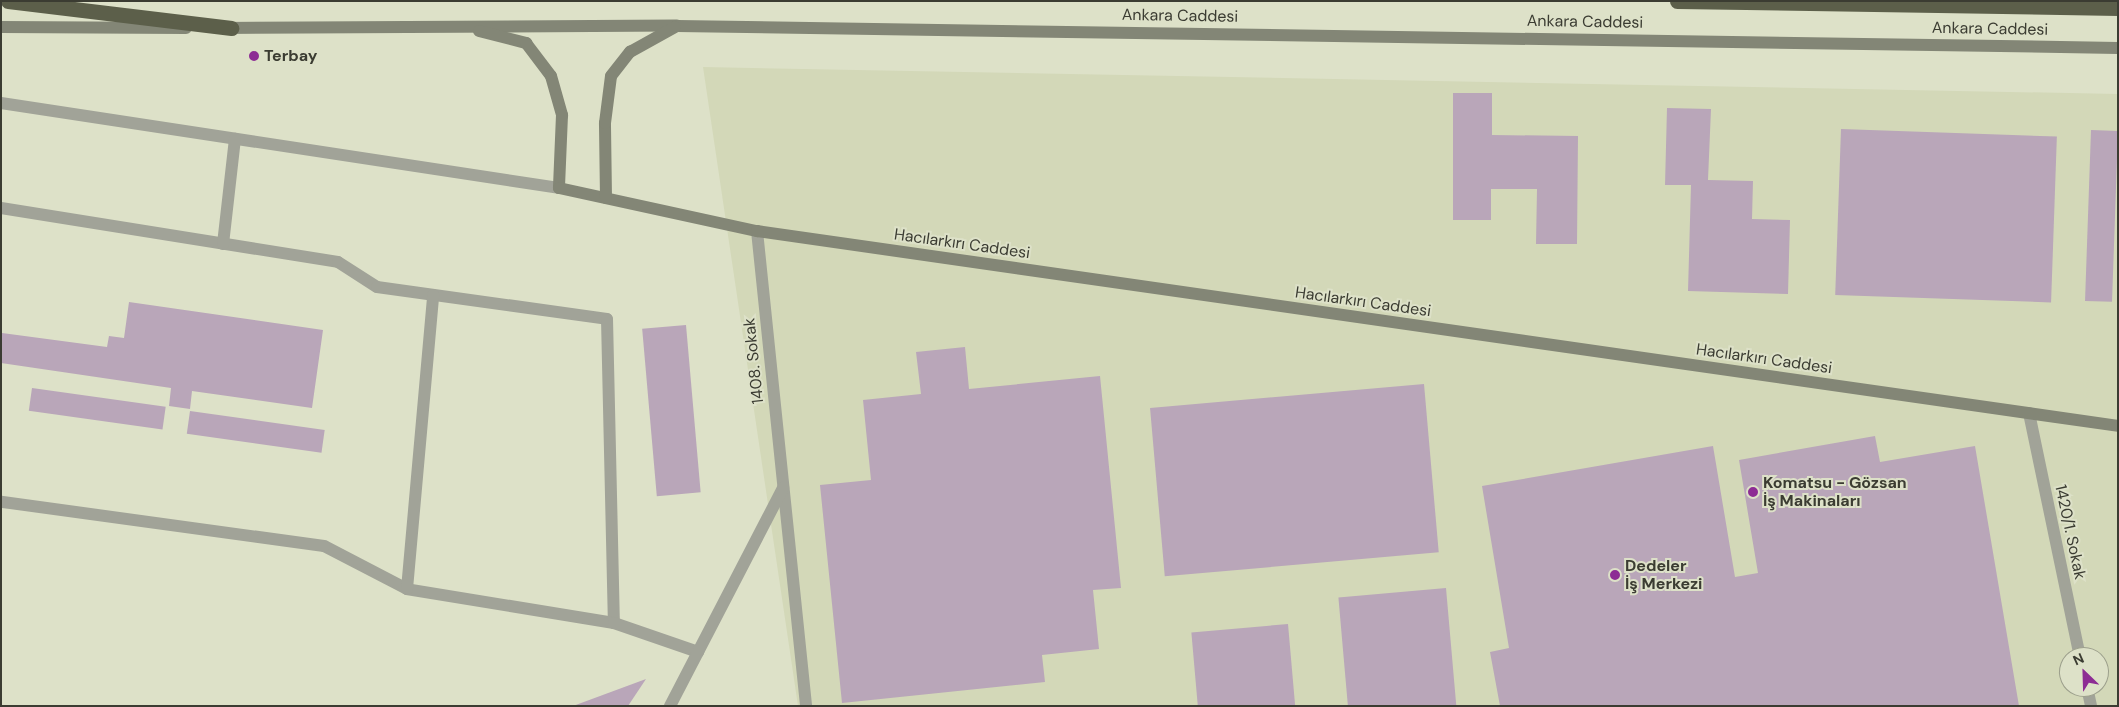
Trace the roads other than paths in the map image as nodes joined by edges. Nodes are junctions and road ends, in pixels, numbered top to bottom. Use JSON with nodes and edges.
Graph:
{"nodes":[{"id":1,"x":8,"y":1,"type":"edge"},
{"id":2,"x":1677,"y":1,"type":"edge"},
{"id":3,"x":2118,"y":8,"type":"edge"},
{"id":4,"x":462,"y":26,"type":"junction"},
{"id":5,"x":677,"y":26,"type":"junction"},
{"id":6,"x":1,"y":27,"type":"edge"},
{"id":7,"x":231,"y":28,"type":"junction"},
{"id":8,"x":2118,"y":48,"type":"edge"},
{"id":9,"x":1,"y":103,"type":"edge"},
{"id":10,"x":235,"y":139,"type":"junction"},
{"id":11,"x":559,"y":188,"type":"junction"},
{"id":12,"x":606,"y":198,"type":"junction"},
{"id":13,"x":1,"y":208,"type":"edge"},
{"id":14,"x":757,"y":232,"type":"junction"},
{"id":15,"x":223,"y":244,"type":"junction"},
{"id":16,"x":433,"y":295,"type":"junction"},
{"id":17,"x":2029,"y":413,"type":"junction"},
{"id":18,"x":2118,"y":426,"type":"edge"},
{"id":19,"x":783,"y":488,"type":"junction"},
{"id":20,"x":1,"y":502,"type":"edge"},
{"id":21,"x":407,"y":589,"type":"junction"},
{"id":22,"x":614,"y":623,"type":"junction"},
{"id":23,"x":2078,"y":647,"type":"edge"},
{"id":24,"x":698,"y":652,"type":"junction"},
{"id":25,"x":670,"y":706,"type":"edge"},
{"id":26,"x":806,"y":706,"type":"edge"}],
"edges":[{"from":1,"to":7,"type":"highway"},
{"from":2,"to":3,"type":"highway","name":"Ankara Caddesi"},
{"from":4,"to":5,"type":"main road","name":"Ankara Caddesi"},
{"from":4,"to":7,"type":"main road","name":"Ankara Caddesi"},
{"from":4,"to":11,"type":"main road"},
{"from":5,"to":8,"type":"main road","name":"Ankara Caddesi"},
{"from":5,"to":12,"type":"main road"},
{"from":6,"to":7,"type":"main road","name":"Ankara Caddesi"},
{"from":9,"to":10,"type":"street"},
{"from":10,"to":11,"type":"street"},
{"from":10,"to":15,"type":"street"},
{"from":11,"to":12,"type":"main road","name":"Hacılarkırı Caddesi"},
{"from":12,"to":14,"type":"main road","name":"Hacılarkırı Caddesi"},
{"from":13,"to":15,"type":"street"},
{"from":14,"to":17,"type":"main road","name":"Hacılarkırı Caddesi"},
{"from":14,"to":19,"type":"street","name":"1408. Sokak"},
{"from":15,"to":16,"type":"street"},
{"from":16,"to":21,"type":"street"},
{"from":16,"to":22,"type":"street"},
{"from":17,"to":18,"type":"main road","name":"Hacılarkırı Caddesi"},
{"from":17,"to":23,"type":"street","name":"1420/1. Sokak"},
{"from":19,"to":24,"type":"street"},
{"from":19,"to":26,"type":"street","name":"1408. Sokak"},
{"from":20,"to":21,"type":"street"},
{"from":21,"to":22,"type":"street"},
{"from":22,"to":24,"type":"street"},
{"from":24,"to":25,"type":"street"}]}
